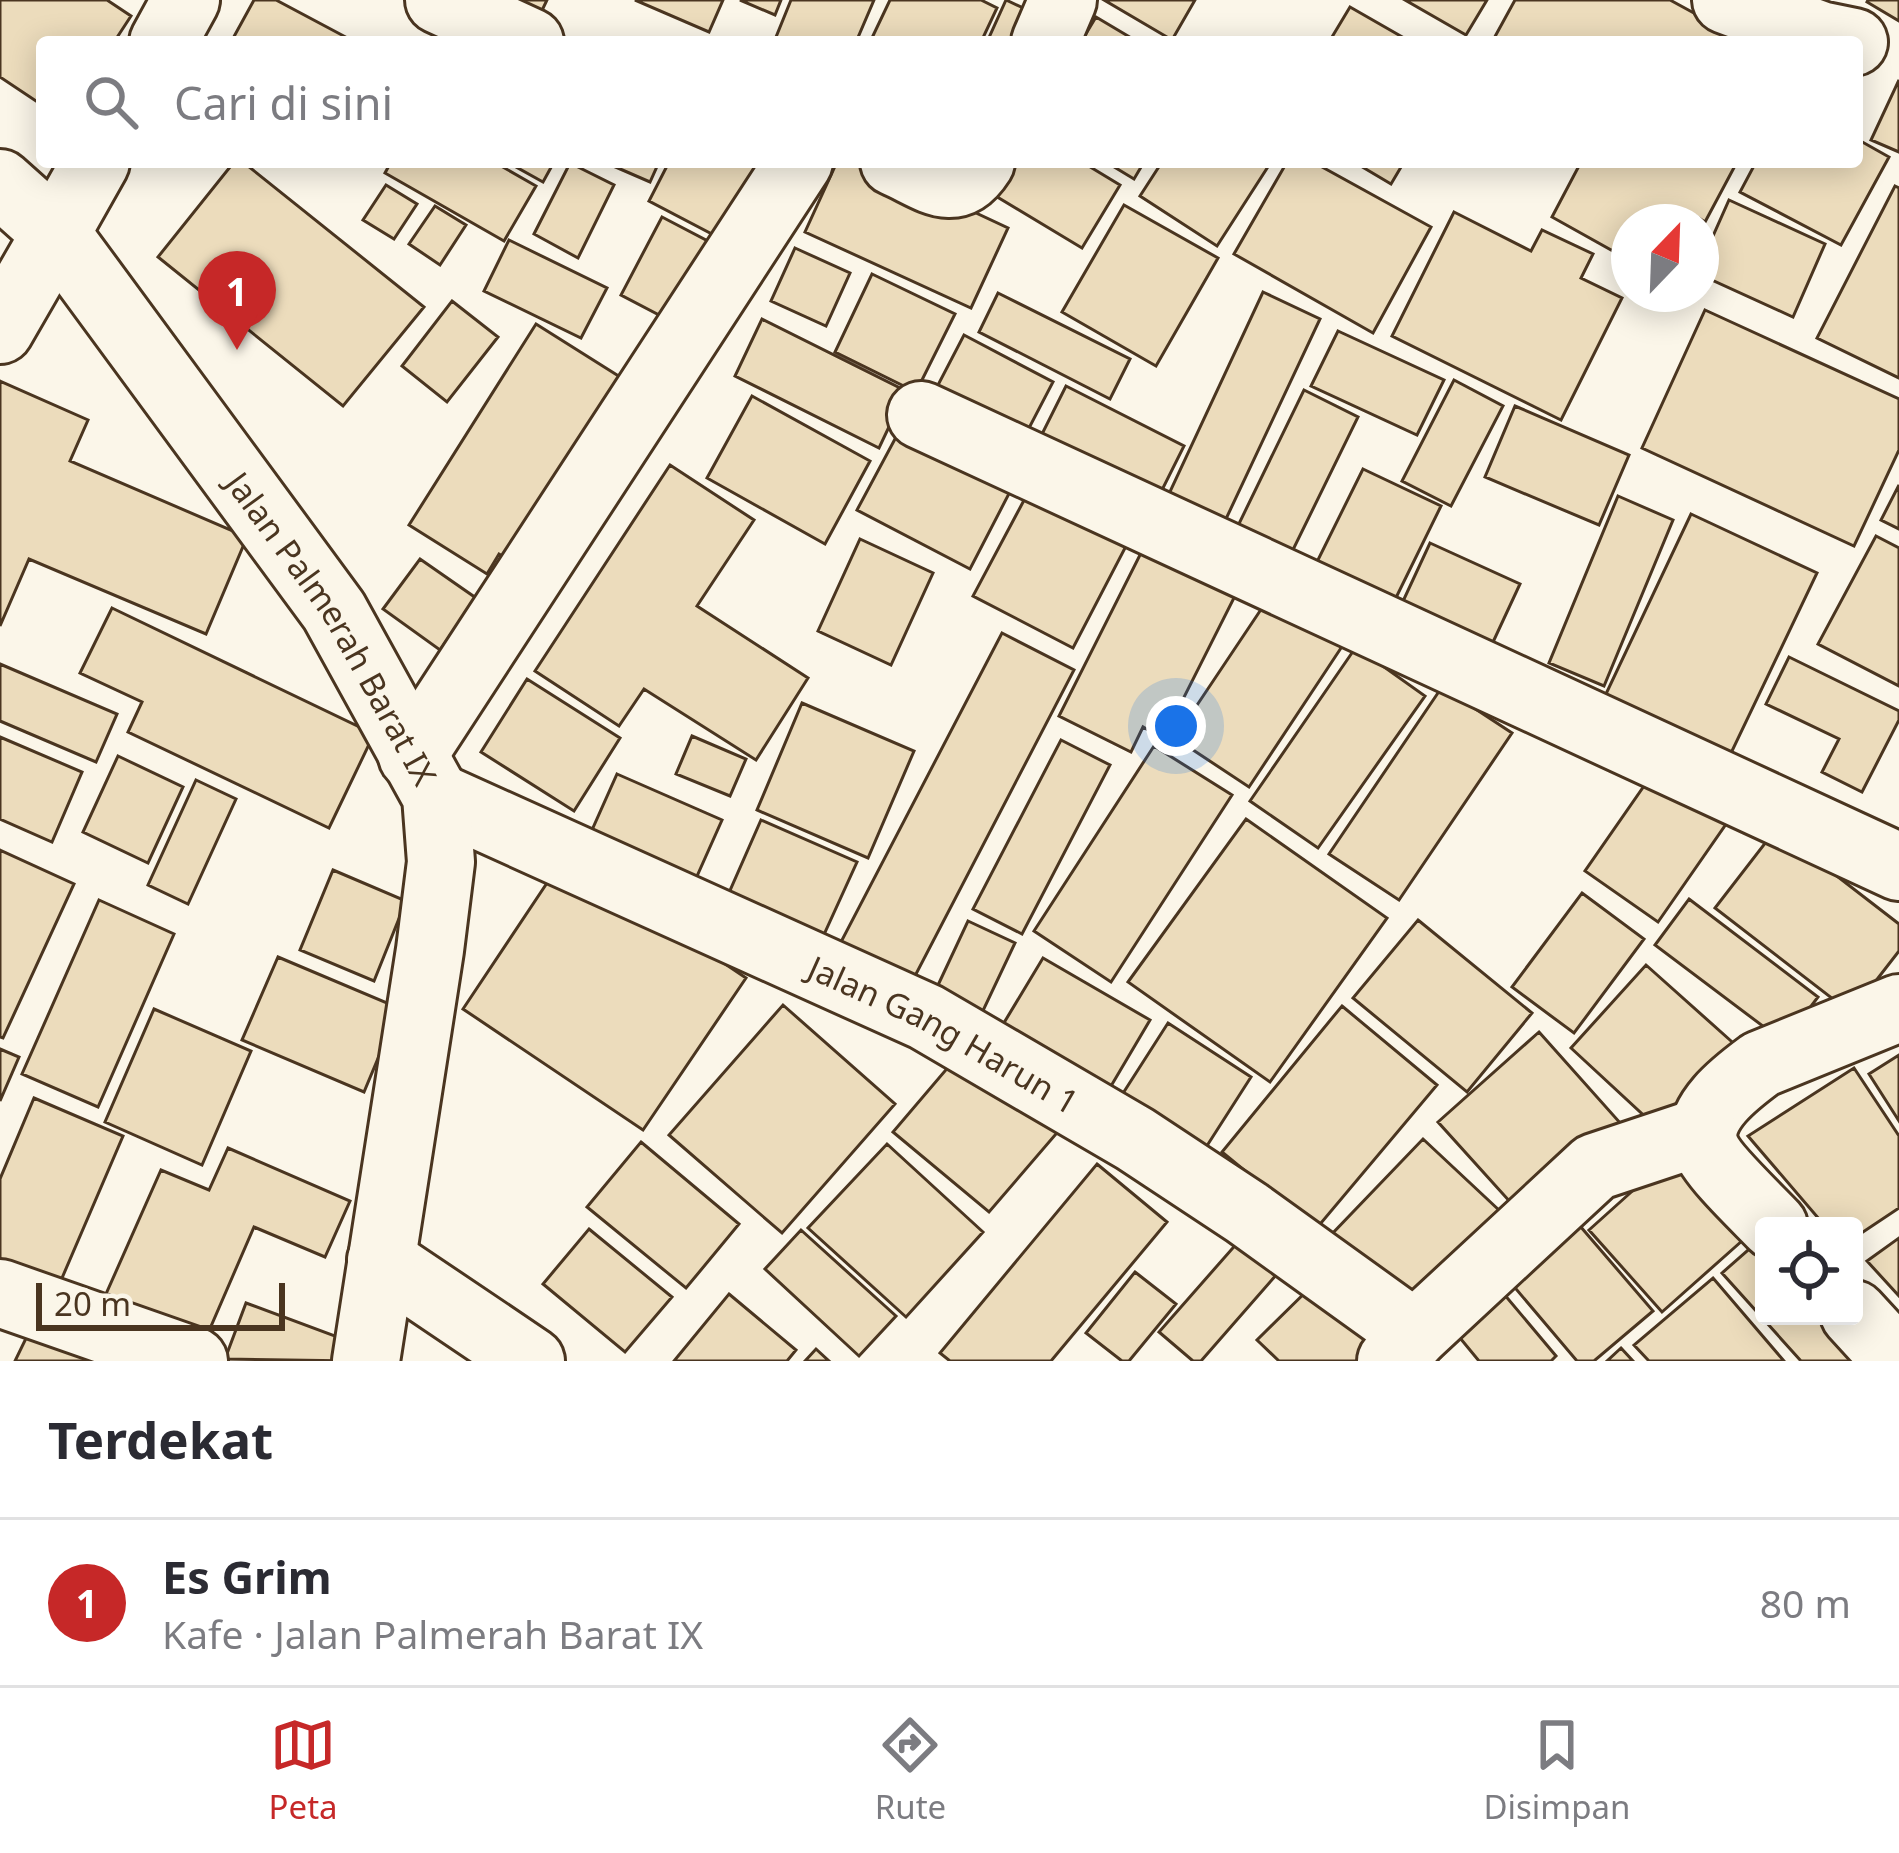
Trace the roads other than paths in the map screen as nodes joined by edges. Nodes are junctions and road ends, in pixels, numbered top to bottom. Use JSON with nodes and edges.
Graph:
{"nodes":[{"id":1,"x":186,"y":0,"type":"edge"},
{"id":2,"x":439,"y":0,"type":"edge"},
{"id":3,"x":1063,"y":0,"type":"edge"},
{"id":4,"x":1726,"y":0,"type":"edge"},
{"id":5,"x":166,"y":36,"type":"edge"},
{"id":6,"x":517,"y":36,"type":"edge"},
{"id":7,"x":1048,"y":36,"type":"edge"},
{"id":8,"x":1825,"y":36,"type":"edge"},
{"id":9,"x":1863,"y":45,"type":"edge"},
{"id":10,"x":1899,"y":58,"type":"edge"},
{"id":11,"x":93,"y":168,"type":"edge"},
{"id":12,"x":795,"y":168,"type":"edge"},
{"id":13,"x":908,"y":168,"type":"edge"},
{"id":14,"x":976,"y":168,"type":"edge"},
{"id":15,"x":0,"y":183,"type":"edge"},
{"id":16,"x":56,"y":233,"type":"junction"},
{"id":17,"x":0,"y":330,"type":"edge"},
{"id":18,"x":921,"y":415,"type":"dead end"},
{"id":19,"x":424,"y":776,"type":"junction"},
{"id":20,"x":1899,"y":867,"type":"edge"},
{"id":21,"x":1899,"y":1008,"type":"edge"},
{"id":22,"x":1703,"y":1131,"type":"junction"},
{"id":23,"x":1766,"y":1217,"type":"edge"},
{"id":24,"x":380,"y":1260,"type":"junction"},
{"id":25,"x":0,"y":1293,"type":"edge"},
{"id":26,"x":1863,"y":1324,"type":"edge"},
{"id":27,"x":1403,"y":1347,"type":"edge"},
{"id":28,"x":194,"y":1361,"type":"edge"},
{"id":29,"x":366,"y":1361,"type":"edge"},
{"id":30,"x":531,"y":1361,"type":"edge"},
{"id":31,"x":1897,"y":1361,"type":"edge"}],
"edges":[{"from":1,"to":5,"type":"street"},
{"from":2,"to":6,"type":"street"},
{"from":3,"to":7,"type":"street"},
{"from":4,"to":8,"type":"street"},
{"from":9,"to":10,"type":"street"},
{"from":11,"to":16,"type":"street"},
{"from":12,"to":19,"type":"street"},
{"from":13,"to":14,"type":"street"},
{"from":15,"to":16,"type":"street","name":"Jalan Palmerah Barat IX"},
{"from":16,"to":17,"type":"street"},
{"from":16,"to":19,"type":"street","name":"Jalan Palmerah Barat IX"},
{"from":18,"to":20,"type":"street"},
{"from":19,"to":24,"type":"street","name":"Jalan Palmerah Barat IX"},
{"from":19,"to":27,"type":"street","name":"Jalan Gang Harun 1"},
{"from":21,"to":22,"type":"street"},
{"from":22,"to":23,"type":"street"},
{"from":22,"to":27,"type":"street"},
{"from":24,"to":29,"type":"street","name":"Jalan Palmerah Barat IX"},
{"from":24,"to":30,"type":"street"},
{"from":25,"to":28,"type":"street"},
{"from":26,"to":31,"type":"street"}]}
